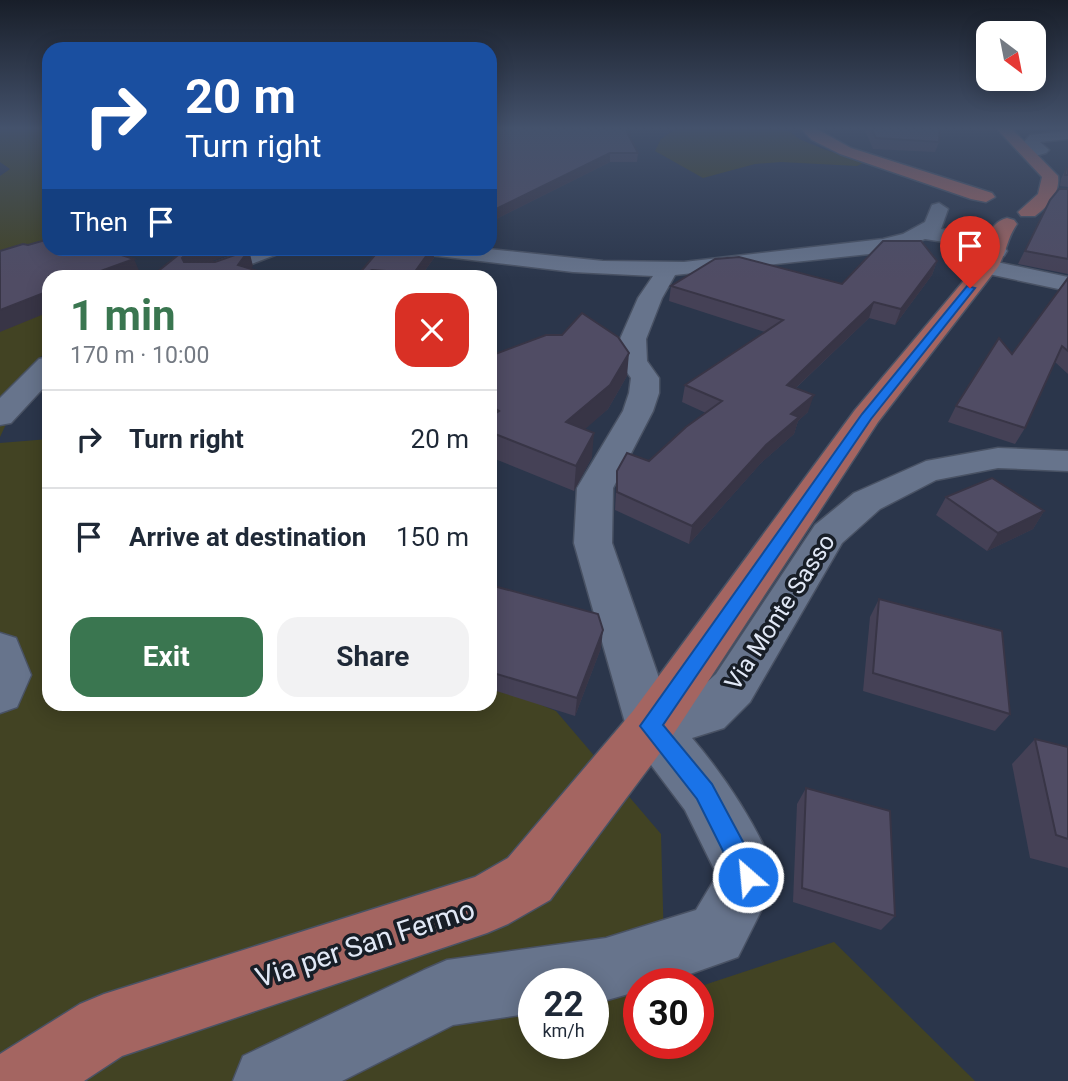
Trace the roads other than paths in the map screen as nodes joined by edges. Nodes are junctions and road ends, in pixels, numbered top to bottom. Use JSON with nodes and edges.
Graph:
{"nodes":[{"id":1,"x":911,"y":178,"type":"edge"},
{"id":2,"x":924,"y":178,"type":"edge"},
{"id":3,"x":1051,"y":178,"type":"edge"},
{"id":4,"x":1047,"y":194,"type":"junction"},
{"id":5,"x":1068,"y":194,"type":"edge"},
{"id":6,"x":986,"y":197,"type":"junction"},
{"id":7,"x":976,"y":223,"type":"junction"},
{"id":8,"x":255,"y":256,"type":"edge"},
{"id":9,"x":497,"y":256,"type":"edge"},
{"id":10,"x":668,"y":269,"type":"junction"},
{"id":11,"x":217,"y":270,"type":"edge"},
{"id":12,"x":1068,"y":284,"type":"edge"},
{"id":13,"x":42,"y":372,"type":"edge"},
{"id":14,"x":0,"y":416,"type":"edge"},
{"id":15,"x":1068,"y":461,"type":"edge"},
{"id":16,"x":0,"y":651,"type":"edge"},
{"id":17,"x":0,"y":693,"type":"edge"},
{"id":18,"x":651,"y":726,"type":"junction"},
{"id":19,"x":22,"y":1081,"type":"edge"},
{"id":20,"x":268,"y":1081,"type":"edge"}],
"edges":[{"from":1,"to":7,"type":"main road"},
{"from":2,"to":6,"type":"main road"},
{"from":3,"to":4,"type":"main road"},
{"from":4,"to":5,"type":"street"},
{"from":4,"to":7,"type":"main road","name":"Via per San Fermo"},
{"from":6,"to":7,"type":"main road"},
{"from":6,"to":7,"type":"main road"},
{"from":7,"to":10,"type":"street"},
{"from":7,"to":12,"type":"street"},
{"from":7,"to":18,"type":"main road","name":"Via per San Fermo"},
{"from":8,"to":11,"type":"street"},
{"from":9,"to":10,"type":"street"},
{"from":10,"to":18,"type":"street"},
{"from":13,"to":14,"type":"street"},
{"from":15,"to":18,"type":"street","name":"Via Monte Sasso"},
{"from":16,"to":17,"type":"street"},
{"from":18,"to":19,"type":"main road","name":"Via per San Fermo"},
{"from":18,"to":20,"type":"street"}]}
